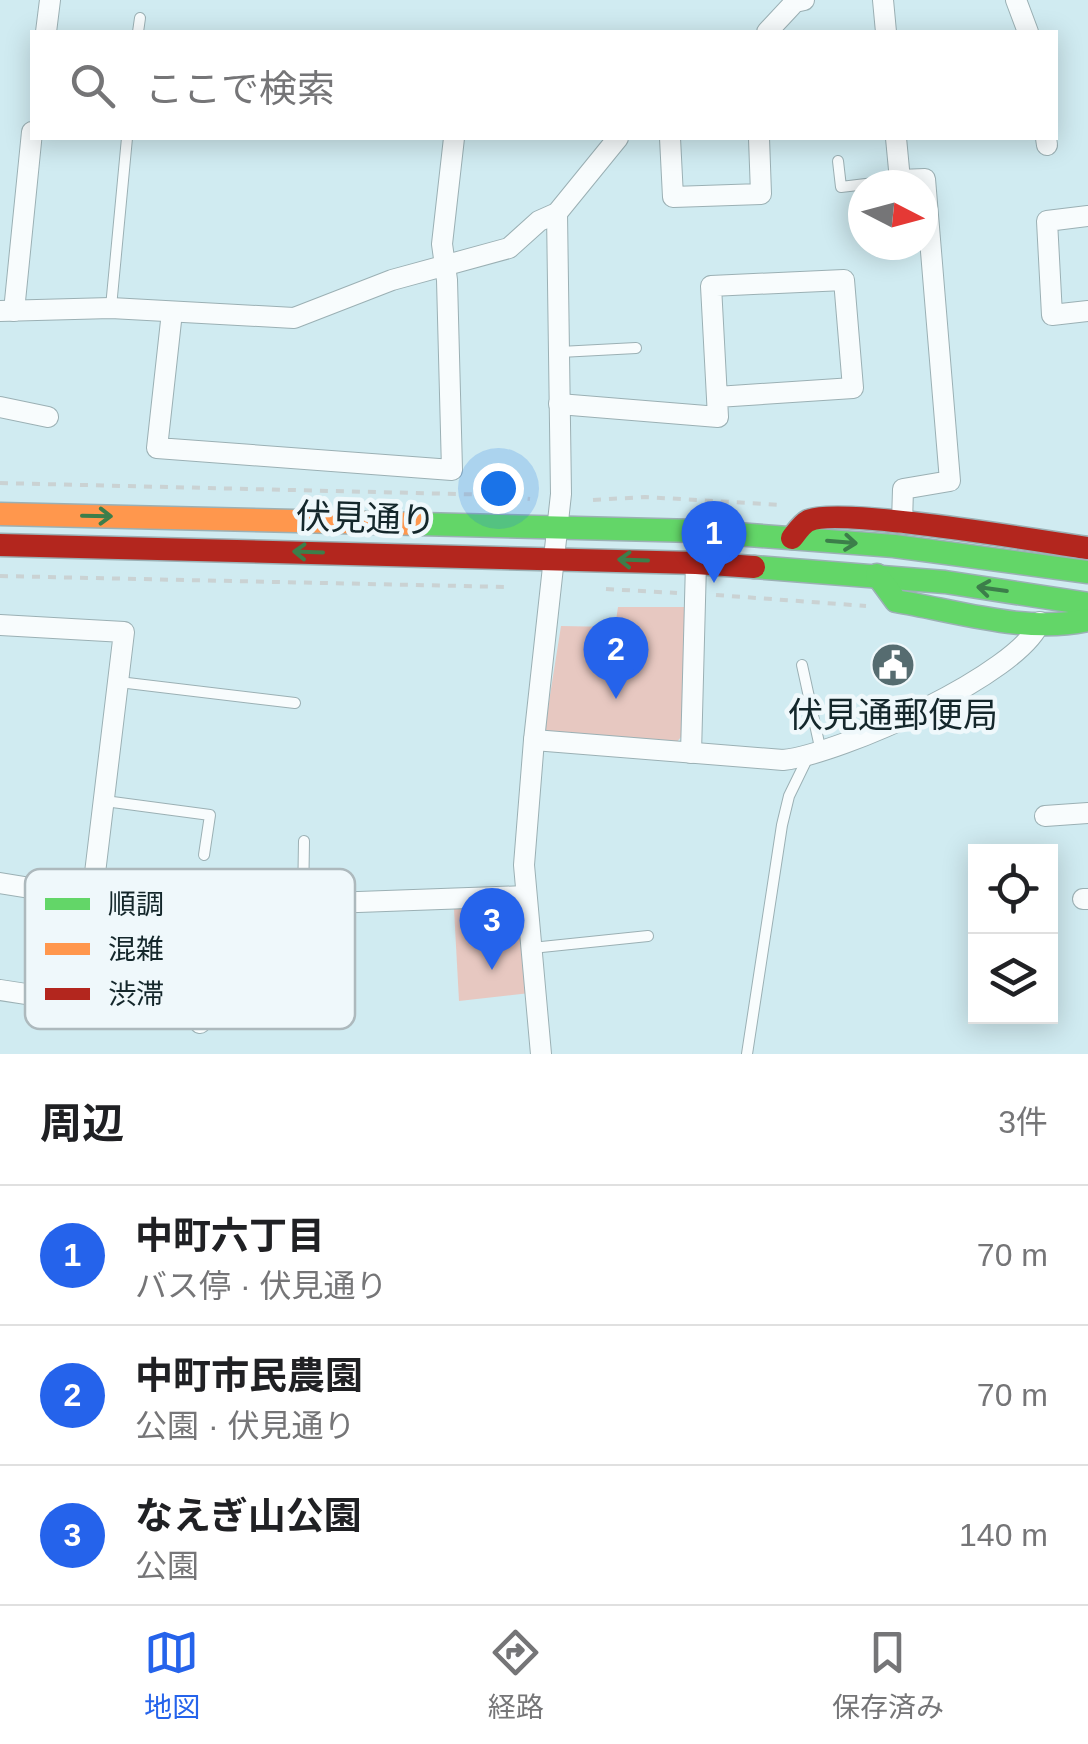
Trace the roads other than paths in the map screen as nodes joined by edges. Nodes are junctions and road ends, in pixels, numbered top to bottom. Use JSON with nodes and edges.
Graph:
{"nodes":[{"id":1,"x":50,"y":0,"type":"edge"},
{"id":2,"x":804,"y":0,"type":"edge"},
{"id":3,"x":883,"y":0,"type":"edge"},
{"id":4,"x":1016,"y":0,"type":"edge"},
{"id":5,"x":140,"y":18,"type":"dead end"},
{"id":6,"x":46,"y":30,"type":"edge"},
{"id":7,"x":138,"y":30,"type":"edge"},
{"id":8,"x":769,"y":30,"type":"edge"},
{"id":9,"x":886,"y":30,"type":"edge"},
{"id":10,"x":1027,"y":30,"type":"edge"},
{"id":11,"x":31,"y":140,"type":"edge"},
{"id":12,"x":127,"y":140,"type":"edge"},
{"id":13,"x":454,"y":140,"type":"edge"},
{"id":14,"x":616,"y":140,"type":"edge"},
{"id":15,"x":670,"y":140,"type":"edge"},
{"id":16,"x":759,"y":140,"type":"edge"},
{"id":17,"x":896,"y":140,"type":"edge"},
{"id":18,"x":838,"y":161,"type":"dead end"},
{"id":19,"x":899,"y":170,"type":"edge"},
{"id":20,"x":848,"y":186,"type":"edge"},
{"id":21,"x":557,"y":213,"type":"junction"},
{"id":22,"x":1088,"y":216,"type":"edge"},
{"id":23,"x":932,"y":260,"type":"edge"},
{"id":24,"x":445,"y":265,"type":"junction"},
{"id":25,"x":111,"y":308,"type":"junction"},
{"id":26,"x":7,"y":311,"type":"edge"},
{"id":27,"x":1088,"y":311,"type":"edge"},
{"id":28,"x":172,"y":312,"type":"junction"},
{"id":29,"x":636,"y":348,"type":"dead end"},
{"id":30,"x":560,"y":352,"type":"junction"},
{"id":31,"x":717,"y":396,"type":"junction"},
{"id":32,"x":560,"y":404,"type":"junction"},
{"id":33,"x":0,"y":406,"type":"edge"},
{"id":34,"x":48,"y":417,"type":"dead end"},
{"id":35,"x":0,"y":514,"type":"edge"},
{"id":36,"x":902,"y":523,"type":"junction"},
{"id":37,"x":558,"y":528,"type":"junction"},
{"id":38,"x":792,"y":538,"type":"junction"},
{"id":39,"x":0,"y":545,"type":"edge"},
{"id":40,"x":1088,"y":548,"type":"edge"},
{"id":41,"x":554,"y":557,"type":"junction"},
{"id":42,"x":696,"y":563,"type":"junction"},
{"id":43,"x":1088,"y":572,"type":"edge"},
{"id":44,"x":877,"y":575,"type":"junction"},
{"id":45,"x":1088,"y":604,"type":"edge"},
{"id":46,"x":1088,"y":620,"type":"edge"},
{"id":47,"x":1040,"y":622,"type":"junction"},
{"id":48,"x":0,"y":625,"type":"edge"},
{"id":49,"x":802,"y":665,"type":"dead end"},
{"id":50,"x":119,"y":682,"type":"junction"},
{"id":51,"x":296,"y":703,"type":"dead end"},
{"id":52,"x":534,"y":740,"type":"junction"},
{"id":53,"x":690,"y":753,"type":"junction"},
{"id":54,"x":814,"y":755,"type":"junction"},
{"id":55,"x":105,"y":800,"type":"junction"},
{"id":56,"x":1088,"y":813,"type":"edge"},
{"id":57,"x":1045,"y":816,"type":"dead end"},
{"id":58,"x":304,"y":840,"type":"dead end"},
{"id":59,"x":204,"y":856,"type":"dead end"},
{"id":60,"x":96,"y":869,"type":"edge"},
{"id":61,"x":304,"y":869,"type":"edge"},
{"id":62,"x":0,"y":884,"type":"edge"},
{"id":63,"x":25,"y":888,"type":"edge"},
{"id":64,"x":526,"y":896,"type":"junction"},
{"id":65,"x":355,"y":902,"type":"edge"},
{"id":66,"x":648,"y":936,"type":"dead end"},
{"id":67,"x":532,"y":948,"type":"junction"},
{"id":68,"x":0,"y":990,"type":"edge"},
{"id":69,"x":25,"y":994,"type":"edge"},
{"id":70,"x":541,"y":1054,"type":"edge"},
{"id":71,"x":747,"y":1054,"type":"edge"}],
"edges":[{"from":1,"to":6,"type":"street"},
{"from":2,"to":8,"type":"street"},
{"from":3,"to":9,"type":"street"},
{"from":4,"to":10,"type":"street"},
{"from":5,"to":7,"type":"lane"},
{"from":11,"to":26,"type":"street"},
{"from":12,"to":25,"type":"lane"},
{"from":13,"to":24,"type":"street"},
{"from":14,"to":21,"type":"street"},
{"from":15,"to":16,"type":"street"},
{"from":17,"to":19,"type":"street"},
{"from":18,"to":20,"type":"lane"},
{"from":21,"to":24,"type":"street"},
{"from":21,"to":30,"type":"street"},
{"from":22,"to":27,"type":"street"},
{"from":23,"to":36,"type":"street"},
{"from":24,"to":28,"type":"street"},
{"from":24,"to":28,"type":"street"},
{"from":25,"to":26,"type":"street"},
{"from":25,"to":28,"type":"street"},
{"from":29,"to":30,"type":"lane"},
{"from":30,"to":32,"type":"street"},
{"from":31,"to":31,"type":"street"},
{"from":31,"to":32,"type":"street"},
{"from":32,"to":37,"type":"street"},
{"from":33,"to":34,"type":"street"},
{"from":35,"to":37,"type":"main road","name":"伏見通り","one_way":true},
{"from":36,"to":38,"type":"main road"},
{"from":36,"to":40,"type":"main road"},
{"from":37,"to":38,"type":"main road","name":"伏見通り"},
{"from":37,"to":41,"type":"street"},
{"from":38,"to":43,"type":"main road","name":"伏見通り","one_way":true},
{"from":41,"to":39,"type":"main road","name":"伏見通り","one_way":true},
{"from":42,"to":41,"type":"main road","name":"伏見通り","one_way":true},
{"from":41,"to":52,"type":"street"},
{"from":42,"to":44,"type":"main road","name":"伏見通り"},
{"from":42,"to":53,"type":"street"},
{"from":45,"to":44,"type":"main road","name":"伏見通り","one_way":true},
{"from":44,"to":47,"type":"main road"},
{"from":46,"to":47,"type":"main road"},
{"from":47,"to":54,"type":"street"},
{"from":48,"to":50,"type":"street"},
{"from":49,"to":54,"type":"lane"},
{"from":50,"to":51,"type":"lane"},
{"from":50,"to":55,"type":"street"},
{"from":52,"to":53,"type":"street"},
{"from":52,"to":64,"type":"street"},
{"from":53,"to":54,"type":"street"},
{"from":54,"to":71,"type":"lane"},
{"from":55,"to":59,"type":"lane"},
{"from":55,"to":60,"type":"street"},
{"from":56,"to":57,"type":"street"},
{"from":58,"to":61,"type":"lane"},
{"from":62,"to":63,"type":"street"},
{"from":64,"to":65,"type":"street"},
{"from":64,"to":67,"type":"street"},
{"from":66,"to":67,"type":"lane"},
{"from":67,"to":70,"type":"street"},
{"from":68,"to":69,"type":"street"}]}
